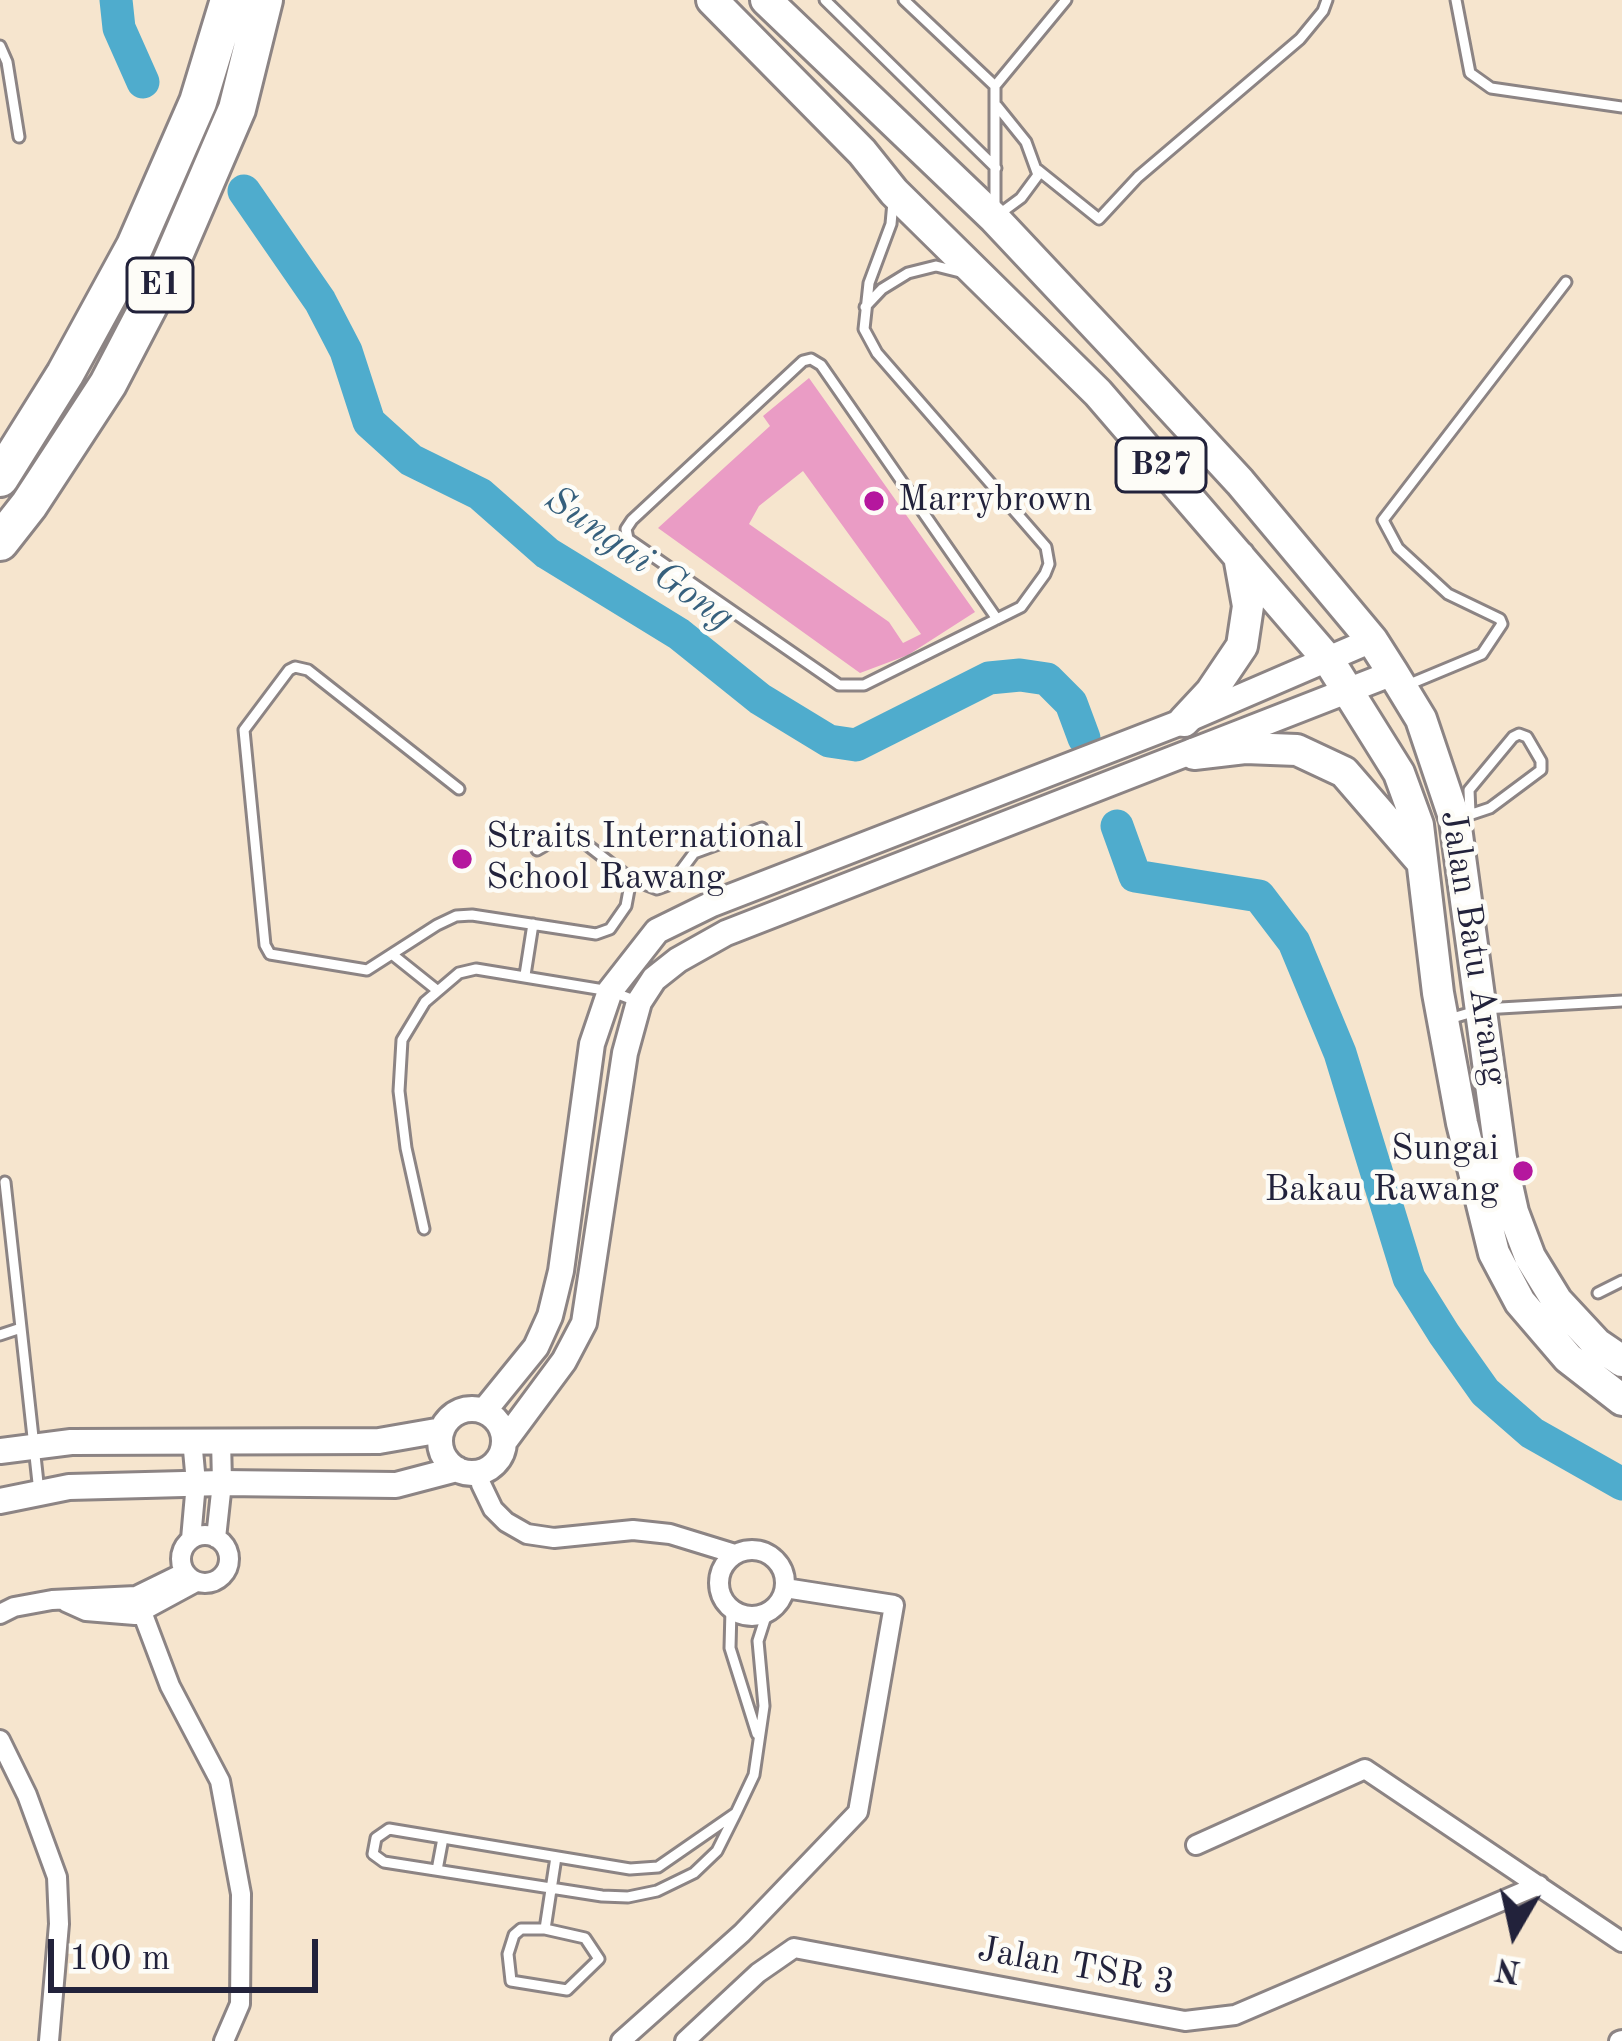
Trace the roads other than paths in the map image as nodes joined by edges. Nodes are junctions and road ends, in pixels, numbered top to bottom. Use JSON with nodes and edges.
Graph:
{"nodes":[{"id":1,"x":229,"y":0,"type":"edge"},
{"id":2,"x":264,"y":0,"type":"edge"},
{"id":3,"x":712,"y":0,"type":"edge"},
{"id":4,"x":766,"y":0,"type":"edge"},
{"id":5,"x":825,"y":0,"type":"edge"},
{"id":6,"x":904,"y":0,"type":"edge"},
{"id":7,"x":1066,"y":0,"type":"edge"},
{"id":8,"x":1327,"y":0,"type":"edge"},
{"id":9,"x":1456,"y":0,"type":"edge"},
{"id":10,"x":0,"y":46,"type":"edge"},
{"id":11,"x":995,"y":86,"type":"junction"},
{"id":12,"x":995,"y":104,"type":"junction"},
{"id":13,"x":1622,"y":107,"type":"edge"},
{"id":14,"x":19,"y":137,"type":"dead end"},
{"id":15,"x":997,"y":169,"type":"junction"},
{"id":16,"x":1038,"y":170,"type":"junction"},
{"id":17,"x":894,"y":192,"type":"junction"},
{"id":18,"x":994,"y":218,"type":"junction"},
{"id":19,"x":983,"y":278,"type":"junction"},
{"id":20,"x":1566,"y":282,"type":"dead end"},
{"id":21,"x":864,"y":308,"type":"junction"},
{"id":22,"x":0,"y":478,"type":"edge"},
{"id":23,"x":0,"y":542,"type":"edge"},
{"id":24,"x":1239,"y":554,"type":"junction"},
{"id":25,"x":997,"y":620,"type":"junction"},
{"id":26,"x":1372,"y":640,"type":"junction"},
{"id":27,"x":1329,"y":661,"type":"junction"},
{"id":28,"x":1398,"y":680,"type":"junction"},
{"id":29,"x":1349,"y":693,"type":"junction"},
{"id":30,"x":1184,"y":721,"type":"junction"},
{"id":31,"x":1194,"y":754,"type":"junction"},
{"id":32,"x":459,"y":789,"type":"dead end"},
{"id":33,"x":1462,"y":817,"type":"junction"},
{"id":34,"x":762,"y":828,"type":"dead end"},
{"id":35,"x":537,"y":850,"type":"dead end"},
{"id":36,"x":1425,"y":866,"type":"junction"},
{"id":37,"x":631,"y":879,"type":"junction"},
{"id":38,"x":533,"y":924,"type":"junction"},
{"id":39,"x":393,"y":956,"type":"junction"},
{"id":40,"x":525,"y":975,"type":"junction"},
{"id":41,"x":438,"y":991,"type":"junction"},
{"id":42,"x":610,"y":991,"type":"junction"},
{"id":43,"x":1622,"y":1001,"type":"edge"},
{"id":44,"x":639,"y":1002,"type":"junction"},
{"id":45,"x":1483,"y":1009,"type":"junction"},
{"id":46,"x":1444,"y":1020,"type":"junction"},
{"id":47,"x":5,"y":1182,"type":"dead end"},
{"id":48,"x":424,"y":1229,"type":"dead end"},
{"id":49,"x":1622,"y":1281,"type":"edge"},
{"id":50,"x":1598,"y":1293,"type":"dead end"},
{"id":51,"x":21,"y":1328,"type":"junction"},
{"id":52,"x":0,"y":1335,"type":"edge"},
{"id":53,"x":1614,"y":1349,"type":"edge"},
{"id":54,"x":1622,"y":1400,"type":"edge"},
{"id":55,"x":484,"y":1412,"type":"junction"},
{"id":56,"x":442,"y":1430,"type":"junction"},
{"id":57,"x":192,"y":1439,"type":"junction"},
{"id":58,"x":221,"y":1439,"type":"junction"},
{"id":59,"x":504,"y":1442,"type":"junction"},
{"id":60,"x":34,"y":1445,"type":"junction"},
{"id":61,"x":0,"y":1451,"type":"edge"},
{"id":62,"x":468,"y":1470,"type":"junction"},
{"id":63,"x":196,"y":1483,"type":"junction"},
{"id":64,"x":223,"y":1483,"type":"junction"},
{"id":65,"x":39,"y":1492,"type":"junction"},
{"id":66,"x":0,"y":1501,"type":"edge"},
{"id":67,"x":216,"y":1538,"type":"junction"},
{"id":68,"x":191,"y":1539,"type":"junction"},
{"id":69,"x":688,"y":1539,"type":"junction"},
{"id":70,"x":735,"y":1554,"type":"junction"},
{"id":71,"x":190,"y":1577,"type":"junction"},
{"id":72,"x":718,"y":1581,"type":"junction"},
{"id":73,"x":785,"y":1588,"type":"junction"},
{"id":74,"x":140,"y":1604,"type":"junction"},
{"id":75,"x":731,"y":1610,"type":"junction"},
{"id":76,"x":767,"y":1613,"type":"junction"},
{"id":77,"x":0,"y":1614,"type":"edge"},
{"id":78,"x":0,"y":1741,"type":"edge"},
{"id":79,"x":759,"y":1745,"type":"junction"},
{"id":80,"x":736,"y":1813,"type":"junction"},
{"id":81,"x":442,"y":1838,"type":"junction"},
{"id":82,"x":1196,"y":1845,"type":"dead end"},
{"id":83,"x":556,"y":1857,"type":"junction"},
{"id":84,"x":630,"y":1869,"type":"junction"},
{"id":85,"x":437,"y":1870,"type":"junction"},
{"id":86,"x":1539,"y":1886,"type":"junction"},
{"id":87,"x":551,"y":1888,"type":"junction"},
{"id":88,"x":632,"y":1896,"type":"junction"},
{"id":89,"x":545,"y":1929,"type":"junction"},
{"id":90,"x":1622,"y":1942,"type":"edge"},
{"id":91,"x":49,"y":2041,"type":"edge"},
{"id":92,"x":224,"y":2041,"type":"edge"},
{"id":93,"x":621,"y":2041,"type":"edge"},
{"id":94,"x":685,"y":2041,"type":"edge"}],
"edges":[{"from":1,"to":22,"type":"highway","number":"E1"},
{"from":2,"to":23,"type":"highway","number":"E1"},
{"from":3,"to":17,"type":"main road","name":"Jalan Batu Arang","number":"B27"},
{"from":4,"to":18,"type":"main road","name":"Jalan Batu Arang","number":"B27"},
{"from":5,"to":15,"type":"lane"},
{"from":6,"to":11,"type":"lane"},
{"from":7,"to":11,"type":"lane"},
{"from":8,"to":16,"type":"lane"},
{"from":9,"to":13,"type":"lane"},
{"from":10,"to":14,"type":"lane"},
{"from":11,"to":12,"type":"lane"},
{"from":12,"to":15,"type":"lane"},
{"from":12,"to":16,"type":"lane"},
{"from":15,"to":18,"type":"lane"},
{"from":16,"to":18,"type":"lane"},
{"from":17,"to":19,"type":"main road","name":"Jalan Batu Arang","number":"B27"},
{"from":17,"to":21,"type":"lane"},
{"from":18,"to":26,"type":"main road","name":"Jalan Batu Arang","number":"B27"},
{"from":19,"to":21,"type":"lane"},
{"from":19,"to":24,"type":"main road","name":"Jalan Batu Arang","number":"B27"},
{"from":20,"to":28,"type":"lane"},
{"from":21,"to":25,"type":"lane"},
{"from":24,"to":27,"type":"main road","name":"Jalan Batu Arang","number":"B27"},
{"from":24,"to":30,"type":"main road"},
{"from":25,"to":25,"type":"lane"},
{"from":26,"to":27,"type":"street"},
{"from":26,"to":28,"type":"main road","name":"Jalan Batu Arang","number":"B27"},
{"from":27,"to":29,"type":"main road","name":"Jalan Batu Arang","number":"B27"},
{"from":27,"to":30,"type":"street"},
{"from":28,"to":29,"type":"street"},
{"from":28,"to":33,"type":"main road","name":"Jalan Batu Arang","number":"B27"},
{"from":29,"to":31,"type":"street"},
{"from":29,"to":36,"type":"main road","name":"Jalan Batu Arang","number":"B27"},
{"from":30,"to":42,"type":"street"},
{"from":31,"to":36,"type":"main road"},
{"from":31,"to":44,"type":"street"},
{"from":32,"to":39,"type":"lane"},
{"from":33,"to":33,"type":"lane"},
{"from":33,"to":45,"type":"main road","name":"Jalan Batu Arang","number":"B27"},
{"from":34,"to":37,"type":"lane"},
{"from":35,"to":37,"type":"lane"},
{"from":36,"to":46,"type":"main road","name":"Jalan Batu Arang","number":"B27"},
{"from":37,"to":38,"type":"lane"},
{"from":38,"to":39,"type":"lane"},
{"from":38,"to":40,"type":"lane"},
{"from":39,"to":41,"type":"lane"},
{"from":40,"to":41,"type":"lane"},
{"from":40,"to":42,"type":"lane"},
{"from":41,"to":48,"type":"lane"},
{"from":42,"to":44,"type":"lane"},
{"from":42,"to":55,"type":"street"},
{"from":43,"to":45,"type":"lane"},
{"from":44,"to":59,"type":"street"},
{"from":45,"to":46,"type":"lane"},
{"from":45,"to":53,"type":"main road","name":"Jalan Batu Arang","number":"B27"},
{"from":46,"to":54,"type":"main road","name":"Jalan Batu Arang","number":"B27"},
{"from":47,"to":51,"type":"lane"},
{"from":49,"to":50,"type":"lane"},
{"from":51,"to":52,"type":"lane"},
{"from":51,"to":60,"type":"lane"},
{"from":55,"to":56,"type":"street"},
{"from":55,"to":59,"type":"street"},
{"from":56,"to":58,"type":"street"},
{"from":56,"to":62,"type":"street"},
{"from":57,"to":58,"type":"street"},
{"from":57,"to":60,"type":"street"},
{"from":57,"to":63,"type":"street"},
{"from":58,"to":64,"type":"street"},
{"from":59,"to":62,"type":"street"},
{"from":60,"to":61,"type":"street"},
{"from":60,"to":65,"type":"lane"},
{"from":62,"to":64,"type":"street"},
{"from":62,"to":69,"type":"street"},
{"from":63,"to":64,"type":"street"},
{"from":63,"to":65,"type":"street"},
{"from":63,"to":68,"type":"street"},
{"from":64,"to":67,"type":"street"},
{"from":65,"to":66,"type":"street"},
{"from":67,"to":68,"type":"street"},
{"from":67,"to":71,"type":"street"},
{"from":68,"to":71,"type":"street"},
{"from":69,"to":70,"type":"street"},
{"from":69,"to":72,"type":"street"},
{"from":70,"to":72,"type":"street"},
{"from":70,"to":73,"type":"street"},
{"from":71,"to":74,"type":"street"},
{"from":72,"to":75,"type":"street"},
{"from":73,"to":76,"type":"street"},
{"from":73,"to":93,"type":"street"},
{"from":74,"to":77,"type":"street"},
{"from":74,"to":92,"type":"street"},
{"from":75,"to":76,"type":"street"},
{"from":75,"to":79,"type":"lane"},
{"from":76,"to":79,"type":"lane"},
{"from":78,"to":91,"type":"street"},
{"from":79,"to":80,"type":"lane"},
{"from":80,"to":84,"type":"lane"},
{"from":80,"to":88,"type":"lane"},
{"from":81,"to":83,"type":"lane"},
{"from":81,"to":85,"type":"lane"},
{"from":81,"to":85,"type":"lane"},
{"from":82,"to":86,"type":"street"},
{"from":83,"to":84,"type":"lane"},
{"from":83,"to":87,"type":"lane"},
{"from":84,"to":88,"type":"lane"},
{"from":85,"to":87,"type":"lane"},
{"from":86,"to":90,"type":"street"},
{"from":86,"to":94,"type":"street","name":"Jalan TSR 3"},
{"from":87,"to":88,"type":"lane"},
{"from":87,"to":89,"type":"lane"},
{"from":89,"to":89,"type":"lane"}]}
